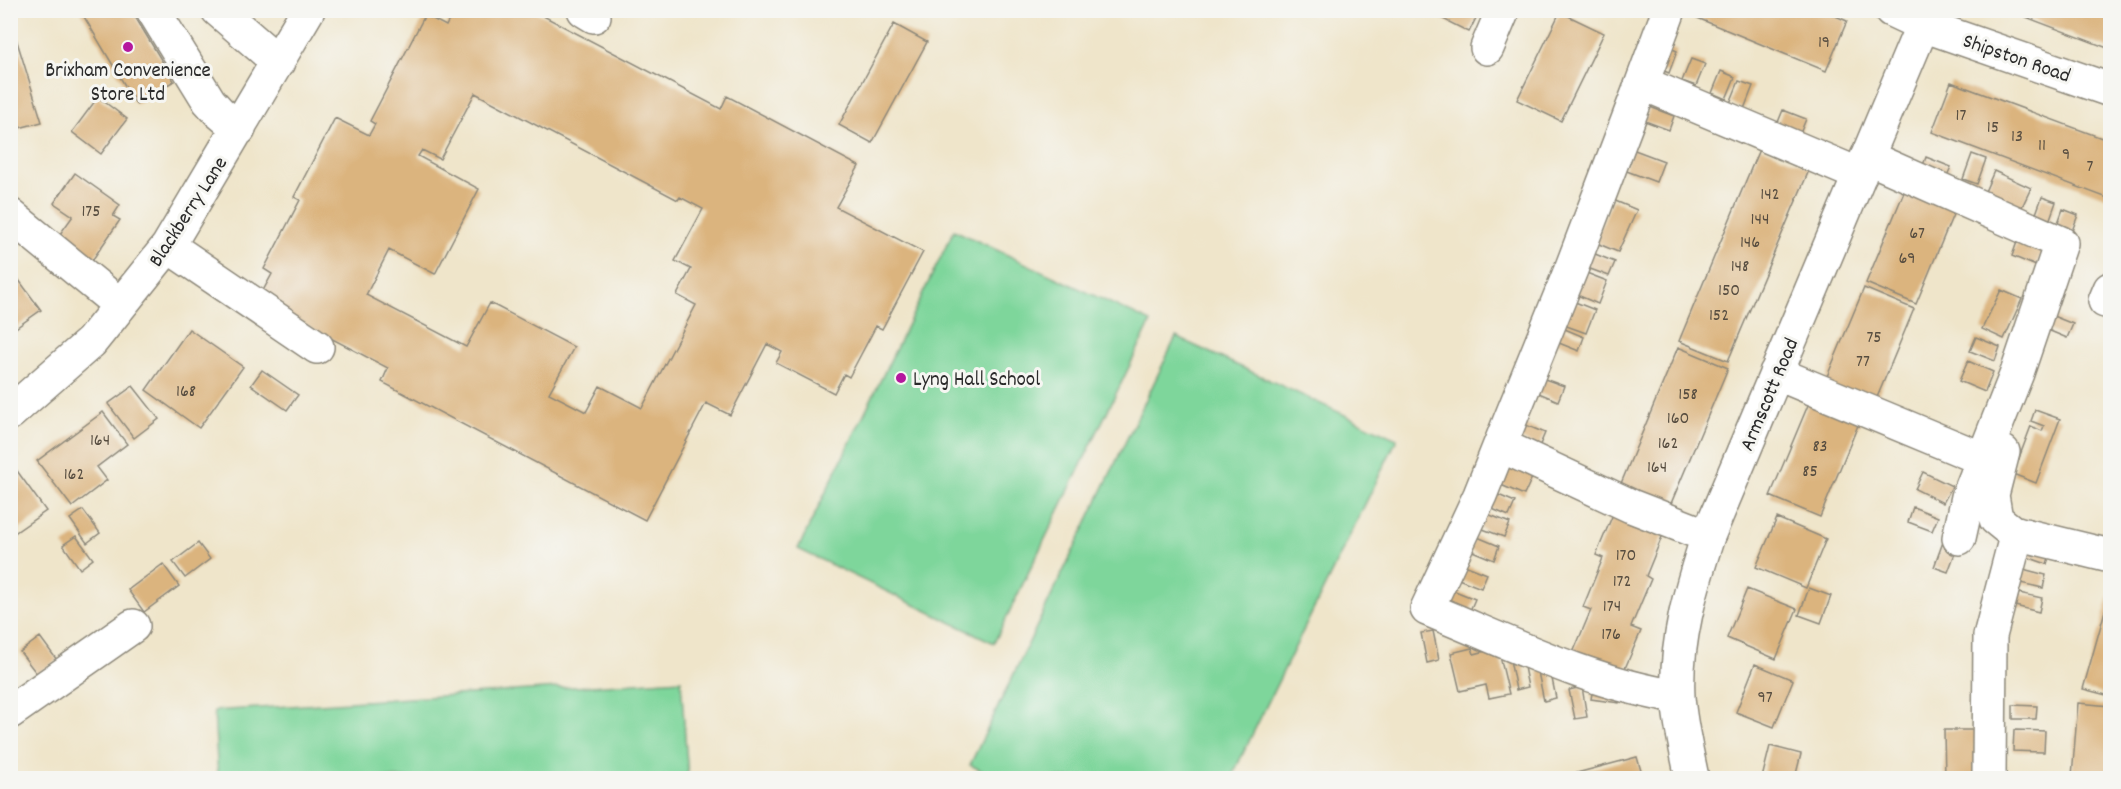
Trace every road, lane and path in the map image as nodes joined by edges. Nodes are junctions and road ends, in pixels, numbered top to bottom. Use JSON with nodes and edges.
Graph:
{"nodes":[{"id":1,"x":153,"y":10,"type":"edge"},
{"id":2,"x":218,"y":10,"type":"edge"},
{"id":3,"x":308,"y":10,"type":"edge"},
{"id":4,"x":1503,"y":10,"type":"edge"},
{"id":5,"x":1669,"y":10,"type":"edge"},
{"id":6,"x":1892,"y":10,"type":"edge"},
{"id":7,"x":1926,"y":18,"type":"edge"},
{"id":8,"x":1487,"y":48,"type":"dead end"},
{"id":9,"x":278,"y":62,"type":"junction"},
{"id":10,"x":1642,"y":83,"type":"junction"},
{"id":11,"x":2110,"y":90,"type":"edge"},
{"id":12,"x":239,"y":129,"type":"junction"},
{"id":13,"x":1864,"y":166,"type":"junction"},
{"id":14,"x":10,"y":215,"type":"edge"},
{"id":15,"x":168,"y":246,"type":"junction"},
{"id":16,"x":120,"y":305,"type":"junction"},
{"id":17,"x":317,"y":347,"type":"dead end"},
{"id":18,"x":1776,"y":373,"type":"junction"},
{"id":19,"x":10,"y":413,"type":"edge"},
{"id":20,"x":2008,"y":433,"type":"dead end"},
{"id":21,"x":1500,"y":445,"type":"junction"},
{"id":22,"x":1983,"y":459,"type":"junction"},
{"id":23,"x":2018,"y":533,"type":"junction"},
{"id":24,"x":1708,"y":536,"type":"junction"},
{"id":25,"x":1959,"y":538,"type":"dead end"},
{"id":26,"x":2110,"y":556,"type":"edge"},
{"id":27,"x":133,"y":626,"type":"dead end"},
{"id":28,"x":1678,"y":697,"type":"junction"},
{"id":29,"x":10,"y":712,"type":"edge"},
{"id":30,"x":1692,"y":778,"type":"edge"},
{"id":31,"x":1989,"y":778,"type":"edge"}],
"edges":[{"from":1,"to":12,"type":"street"},
{"from":2,"to":9,"type":"street"},
{"from":3,"to":9,"type":"street","name":"Blackberry Lane"},
{"from":4,"to":8,"type":"street"},
{"from":5,"to":10,"type":"street"},
{"from":6,"to":7,"type":"street"},
{"from":7,"to":11,"type":"street","name":"Shipston Road"},
{"from":7,"to":13,"type":"street","name":"Armscott Road"},
{"from":9,"to":12,"type":"street","name":"Blackberry Lane"},
{"from":10,"to":13,"type":"street"},
{"from":10,"to":21,"type":"street"},
{"from":12,"to":15,"type":"street","name":"Blackberry Lane"},
{"from":13,"to":18,"type":"street","name":"Armscott Road"},
{"from":13,"to":22,"type":"street"},
{"from":14,"to":16,"type":"street"},
{"from":15,"to":16,"type":"street","name":"Blackberry Lane"},
{"from":15,"to":17,"type":"street"},
{"from":16,"to":19,"type":"street","name":"Blackberry Lane"},
{"from":18,"to":22,"type":"street"},
{"from":18,"to":24,"type":"street","name":"Armscott Road"},
{"from":20,"to":23,"type":"street"},
{"from":21,"to":24,"type":"street"},
{"from":21,"to":28,"type":"street"},
{"from":22,"to":25,"type":"street"},
{"from":23,"to":26,"type":"street"},
{"from":23,"to":31,"type":"street"},
{"from":24,"to":28,"type":"street","name":"Armscott Road"},
{"from":27,"to":29,"type":"street"},
{"from":28,"to":30,"type":"street","name":"Armscott Road"}]}
